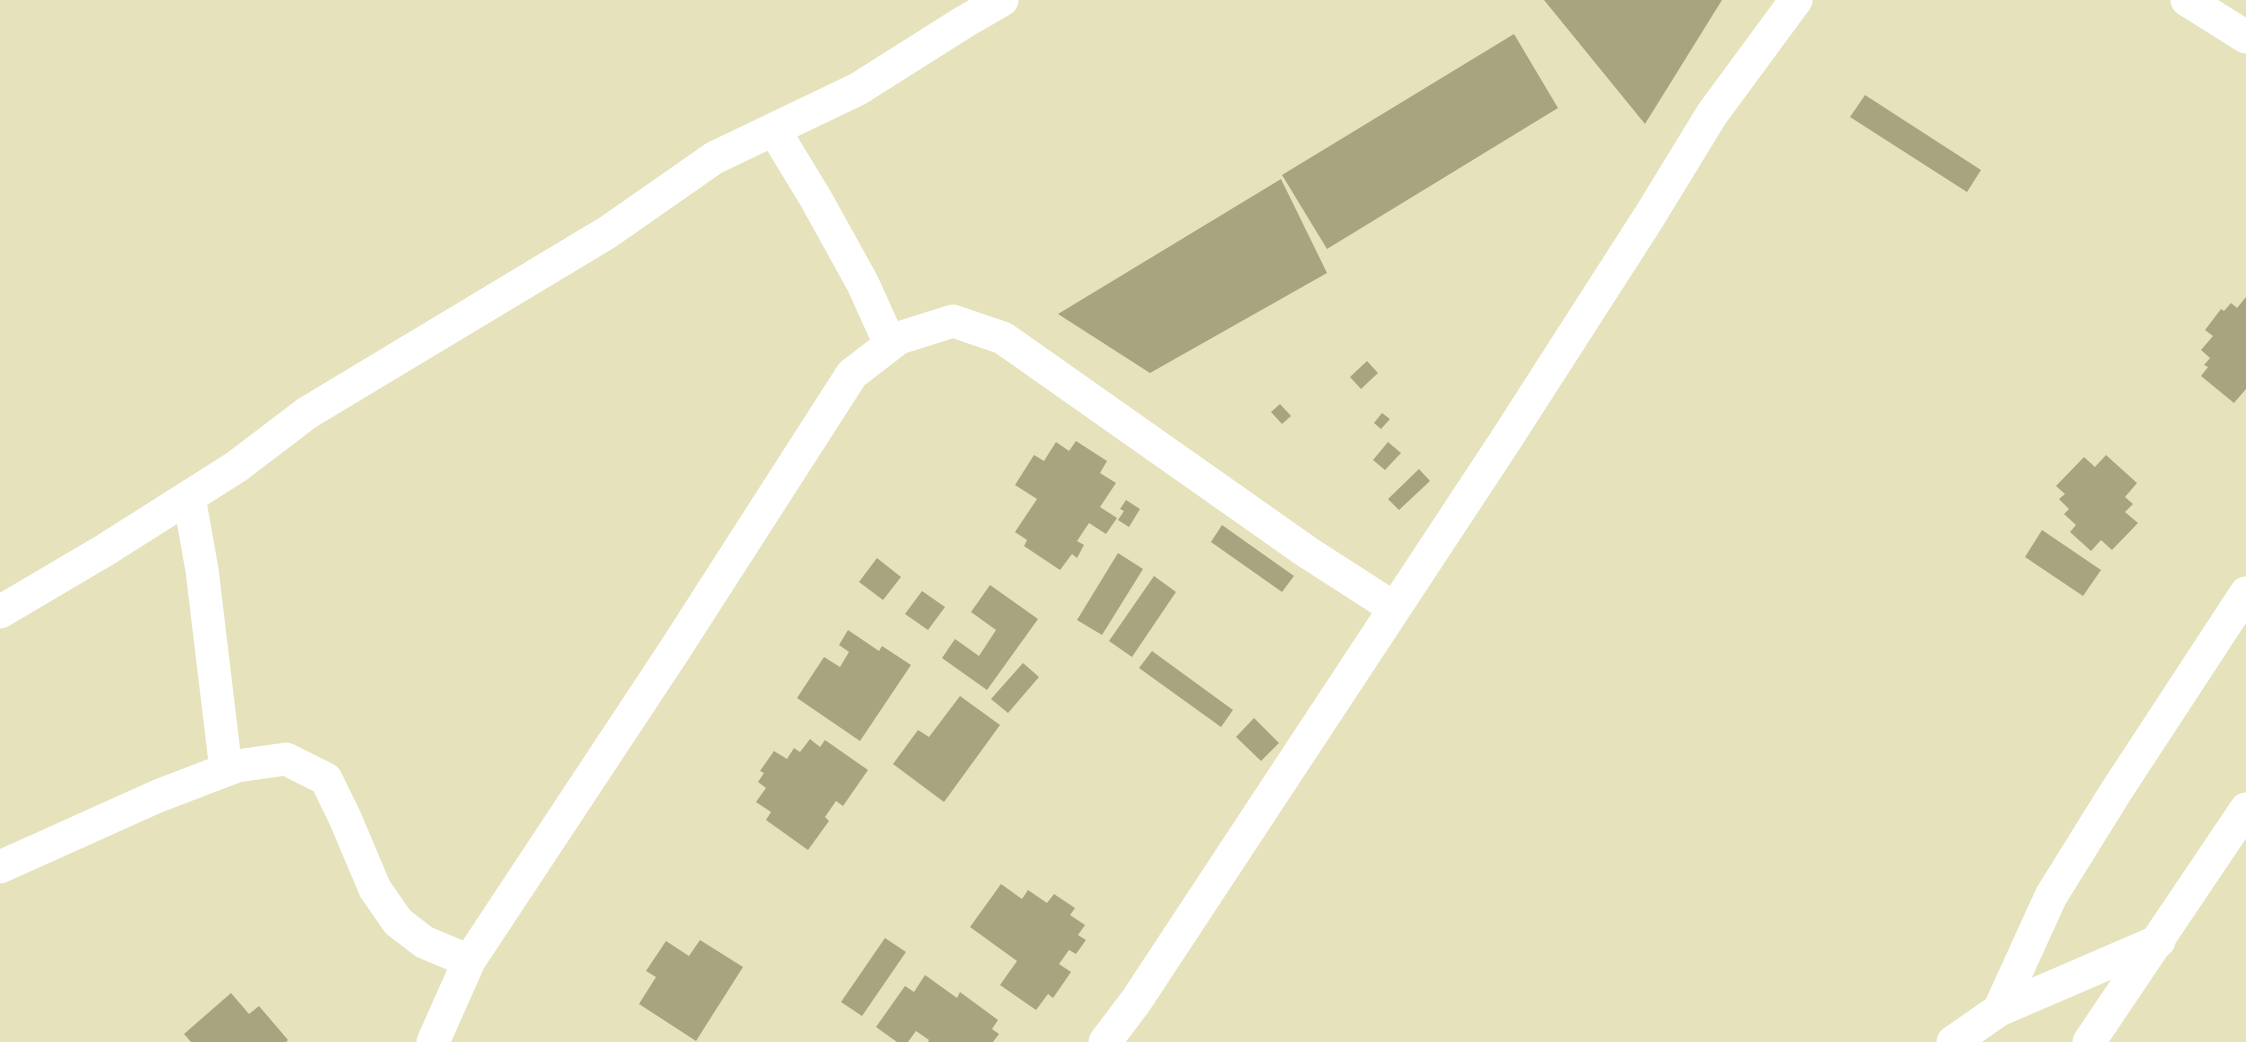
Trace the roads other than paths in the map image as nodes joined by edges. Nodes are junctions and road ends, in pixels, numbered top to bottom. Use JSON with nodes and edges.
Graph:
{"nodes":[{"id":1,"x":1002,"y":0,"type":"edge"},
{"id":2,"x":1796,"y":0,"type":"edge"},
{"id":3,"x":2187,"y":0,"type":"edge"},
{"id":4,"x":2246,"y":37,"type":"edge"},
{"id":5,"x":774,"y":130,"type":"junction"},
{"id":6,"x":890,"y":344,"type":"junction"},
{"id":7,"x":189,"y":497,"type":"junction"},
{"id":8,"x":2246,"y":593,"type":"edge"},
{"id":9,"x":1394,"y":608,"type":"junction"},
{"id":10,"x":0,"y":612,"type":"edge"},
{"id":11,"x":226,"y":770,"type":"junction"},
{"id":12,"x":2246,"y":809,"type":"edge"},
{"id":13,"x":0,"y":867,"type":"edge"},
{"id":14,"x":2159,"y":941,"type":"junction"},
{"id":15,"x":469,"y":961,"type":"junction"},
{"id":16,"x":1979,"y":1030,"type":"edge"},
{"id":17,"x":433,"y":1042,"type":"edge"},
{"id":18,"x":1105,"y":1042,"type":"edge"},
{"id":19,"x":2089,"y":1042,"type":"edge"}],
"edges":[{"from":1,"to":5,"type":"main road"},
{"from":2,"to":9,"type":"main road"},
{"from":3,"to":4,"type":"main road"},
{"from":5,"to":6,"type":"main road"},
{"from":5,"to":7,"type":"main road"},
{"from":6,"to":9,"type":"main road"},
{"from":6,"to":15,"type":"main road"},
{"from":7,"to":10,"type":"main road"},
{"from":7,"to":11,"type":"main road"},
{"from":8,"to":16,"type":"main road"},
{"from":9,"to":18,"type":"main road"},
{"from":11,"to":13,"type":"main road"},
{"from":11,"to":15,"type":"main road"},
{"from":12,"to":14,"type":"main road"},
{"from":14,"to":16,"type":"main road"},
{"from":14,"to":19,"type":"main road"},
{"from":15,"to":17,"type":"main road"}]}
